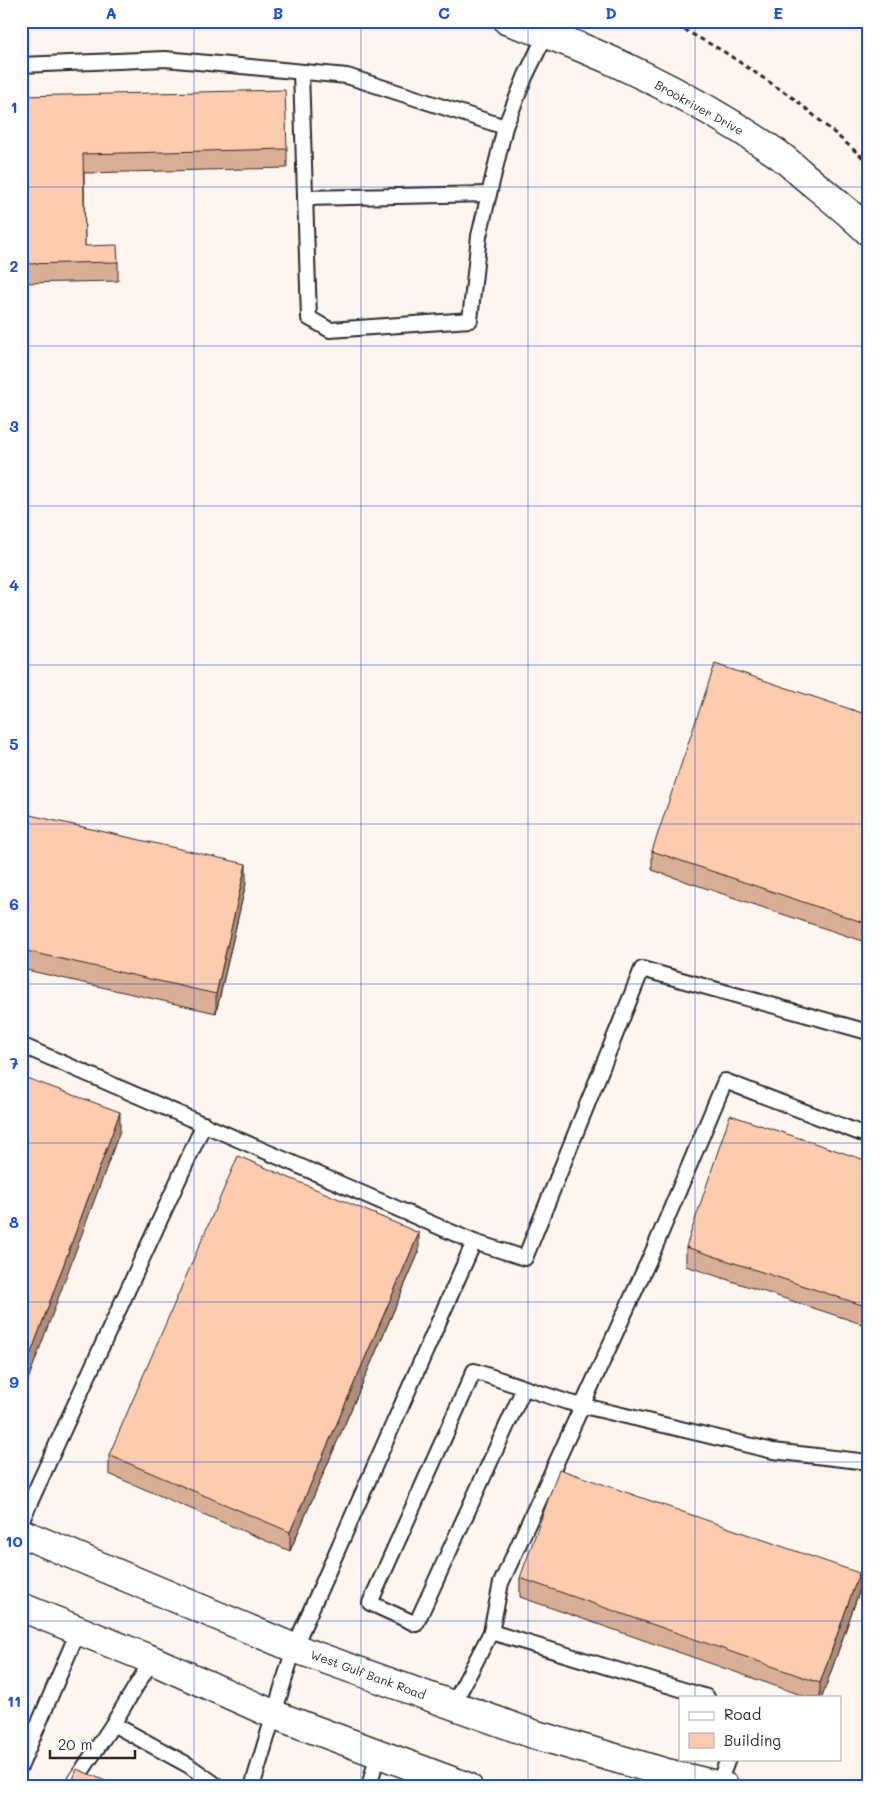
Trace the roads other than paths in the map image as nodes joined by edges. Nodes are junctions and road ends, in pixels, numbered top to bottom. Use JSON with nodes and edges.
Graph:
{"nodes":[{"id":1,"x":508,"y":21,"type":"edge"},
{"id":2,"x":546,"y":34,"type":"junction"},
{"id":3,"x":21,"y":65,"type":"edge"},
{"id":4,"x":301,"y":72,"type":"junction"},
{"id":5,"x":505,"y":128,"type":"junction"},
{"id":6,"x":489,"y":194,"type":"junction"},
{"id":7,"x":305,"y":198,"type":"junction"},
{"id":8,"x":868,"y":231,"type":"edge"},
{"id":9,"x":868,"y":1032,"type":"edge"},
{"id":10,"x":21,"y":1045,"type":"edge"},
{"id":11,"x":204,"y":1124,"type":"junction"},
{"id":12,"x":868,"y":1136,"type":"edge"},
{"id":13,"x":474,"y":1242,"type":"junction"},
{"id":14,"x":524,"y":1388,"type":"junction"},
{"id":15,"x":581,"y":1405,"type":"junction"},
{"id":16,"x":868,"y":1462,"type":"edge"},
{"id":17,"x":21,"y":1522,"type":"edge"},
{"id":18,"x":21,"y":1533,"type":"edge"},
{"id":19,"x":21,"y":1606,"type":"edge"},
{"id":20,"x":79,"y":1629,"type":"junction"},
{"id":21,"x":491,"y":1632,"type":"junction"},
{"id":22,"x":294,"y":1648,"type":"junction"},
{"id":23,"x":152,"y":1660,"type":"junction"},
{"id":24,"x":704,"y":1696,"type":"edge"},
{"id":25,"x":453,"y":1705,"type":"junction"},
{"id":26,"x":274,"y":1715,"type":"junction"},
{"id":27,"x":113,"y":1724,"type":"junction"},
{"id":28,"x":378,"y":1754,"type":"junction"},
{"id":29,"x":728,"y":1760,"type":"edge"},
{"id":30,"x":21,"y":1765,"type":"edge"},
{"id":31,"x":722,"y":1786,"type":"edge"},
{"id":32,"x":71,"y":1787,"type":"edge"},
{"id":33,"x":219,"y":1787,"type":"edge"},
{"id":34,"x":252,"y":1787,"type":"edge"},
{"id":35,"x":369,"y":1787,"type":"edge"},
{"id":36,"x":468,"y":1787,"type":"edge"}],
"edges":[{"from":1,"to":2,"type":"main road","name":"Brookriver Drive"},
{"from":2,"to":5,"type":"lane"},
{"from":2,"to":8,"type":"main road","name":"Brookriver Drive"},
{"from":3,"to":4,"type":"lane"},
{"from":4,"to":5,"type":"lane"},
{"from":4,"to":7,"type":"lane"},
{"from":5,"to":6,"type":"lane"},
{"from":6,"to":7,"type":"lane"},
{"from":6,"to":7,"type":"lane"},
{"from":9,"to":13,"type":"lane"},
{"from":10,"to":11,"type":"lane"},
{"from":11,"to":13,"type":"lane"},
{"from":11,"to":17,"type":"lane"},
{"from":12,"to":15,"type":"lane"},
{"from":13,"to":22,"type":"lane"},
{"from":14,"to":14,"type":"lane"},
{"from":14,"to":15,"type":"lane"},
{"from":15,"to":16,"type":"lane"},
{"from":15,"to":21,"type":"lane"},
{"from":18,"to":22,"type":"main road","name":"West Gulf Bank Road"},
{"from":19,"to":20,"type":"main road"},
{"from":20,"to":23,"type":"main road"},
{"from":20,"to":30,"type":"lane"},
{"from":21,"to":24,"type":"lane"},
{"from":21,"to":25,"type":"lane"},
{"from":22,"to":25,"type":"main road","name":"West Gulf Bank Road"},
{"from":22,"to":26,"type":"lane"},
{"from":23,"to":26,"type":"main road"},
{"from":23,"to":27,"type":"lane"},
{"from":25,"to":31,"type":"main road","name":"West Gulf Bank Road"},
{"from":26,"to":28,"type":"main road"},
{"from":26,"to":34,"type":"lane"},
{"from":27,"to":32,"type":"lane"},
{"from":27,"to":33,"type":"lane"},
{"from":28,"to":35,"type":"lane"},
{"from":28,"to":36,"type":"main road"},
{"from":29,"to":31,"type":"lane"}]}
